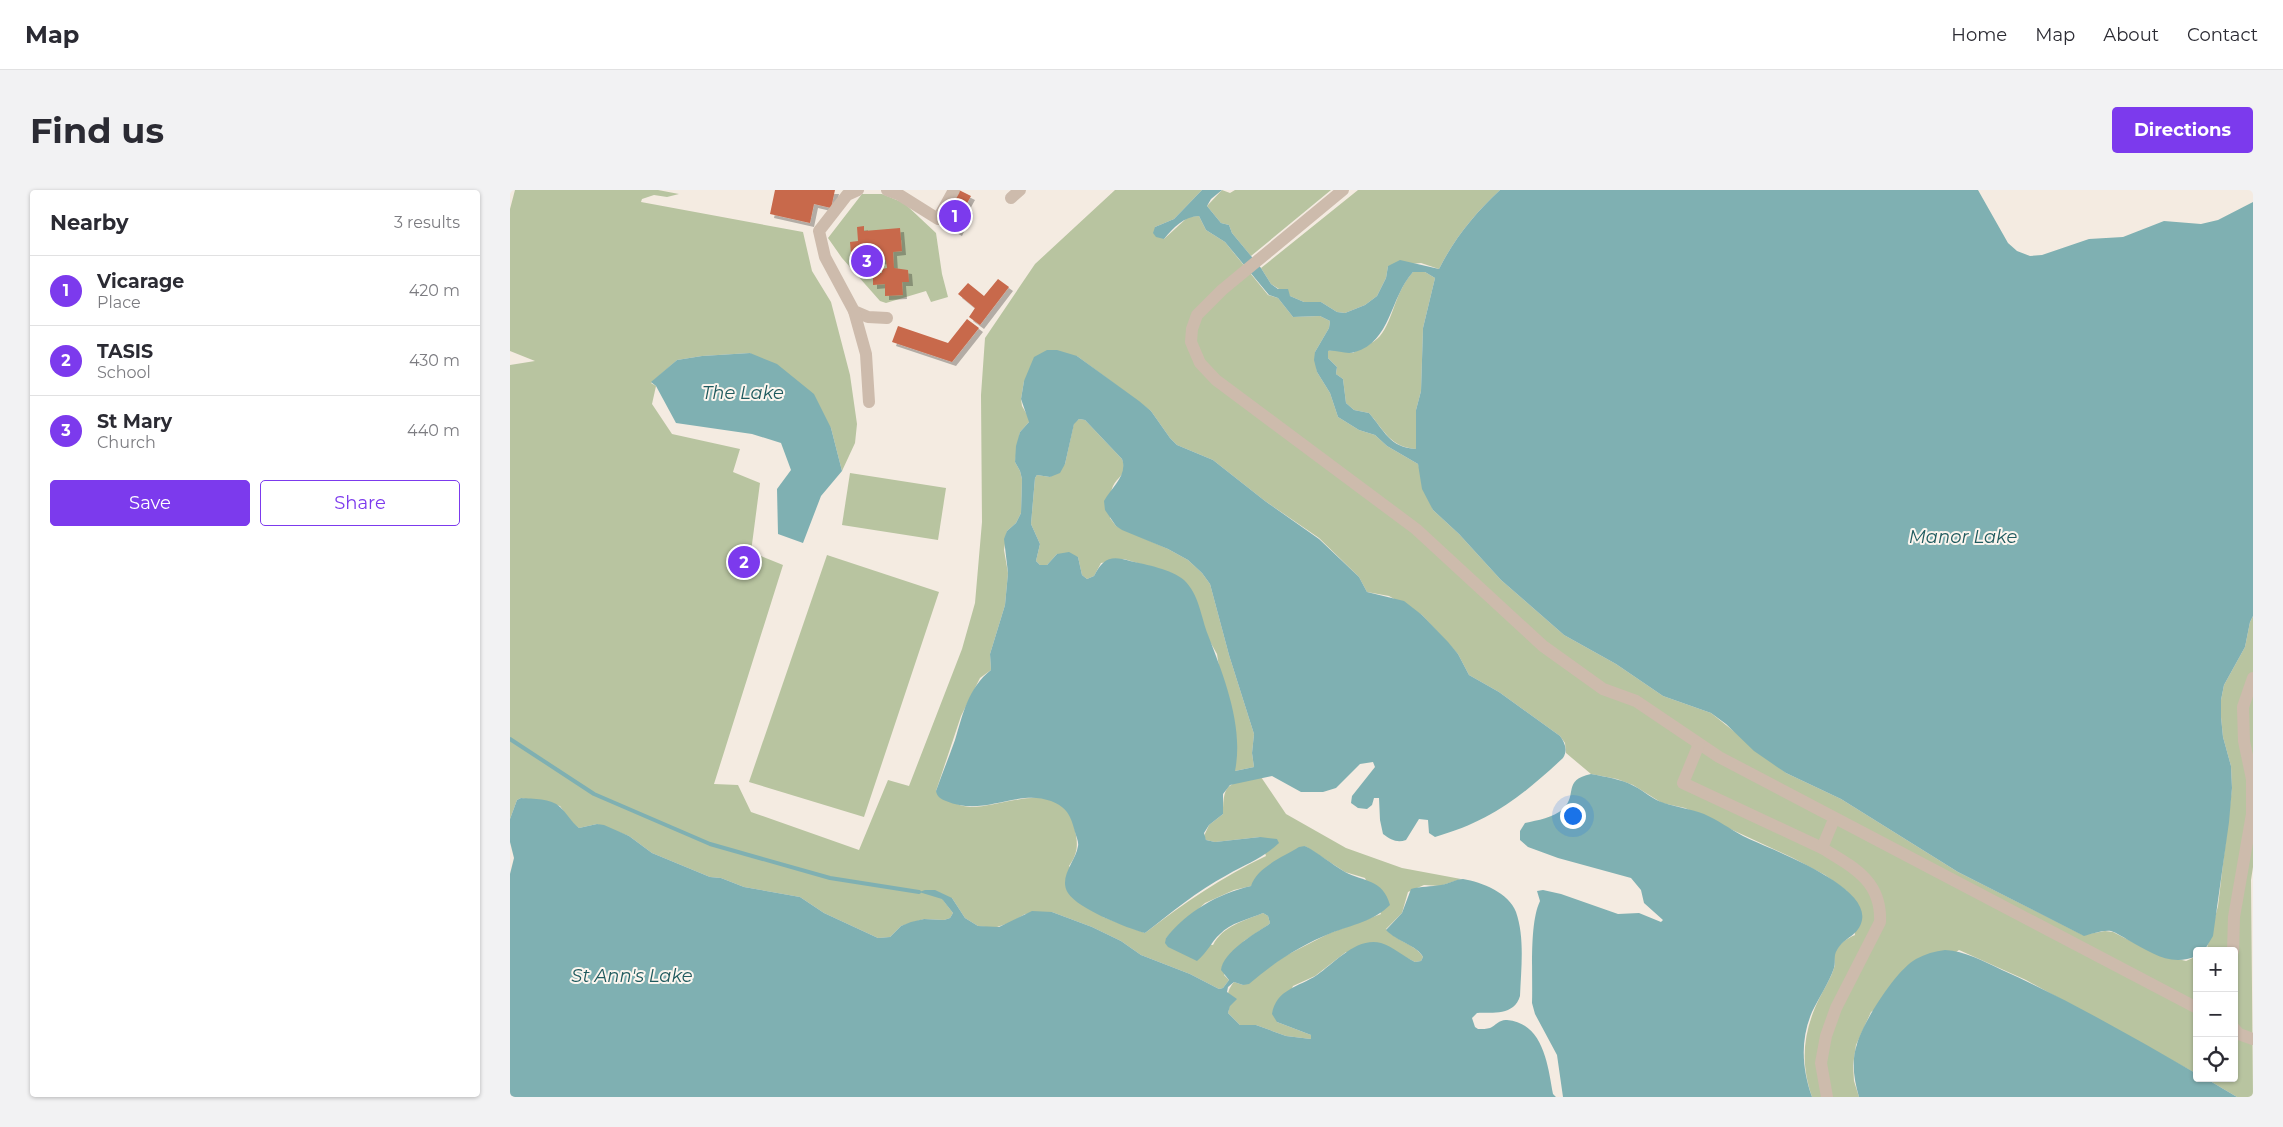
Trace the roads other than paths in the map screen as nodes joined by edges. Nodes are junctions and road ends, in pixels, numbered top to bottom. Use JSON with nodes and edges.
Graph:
{"nodes":[{"id":1,"x":858,"y":190,"type":"edge"},
{"id":2,"x":954,"y":190,"type":"edge"},
{"id":3,"x":1343,"y":190,"type":"edge"},
{"id":4,"x":890,"y":191,"type":"edge"},
{"id":5,"x":854,"y":311,"type":"junction"},
{"id":6,"x":887,"y":318,"type":"dead end"},
{"id":7,"x":869,"y":402,"type":"dead end"},
{"id":8,"x":2253,"y":678,"type":"edge"},
{"id":9,"x":1699,"y":744,"type":"junction"},
{"id":10,"x":1832,"y":824,"type":"dead end"},
{"id":11,"x":1822,"y":848,"type":"junction"},
{"id":12,"x":2233,"y":947,"type":"edge"},
{"id":13,"x":2193,"y":1006,"type":"edge"},
{"id":14,"x":2238,"y":1033,"type":"edge"},
{"id":15,"x":2253,"y":1039,"type":"edge"},
{"id":16,"x":1827,"y":1097,"type":"edge"}],
"edges":[{"from":1,"to":5,"type":"lane"},
{"from":2,"to":4,"type":"lane"},
{"from":3,"to":9,"type":"lane"},
{"from":5,"to":6,"type":"lane"},
{"from":5,"to":7,"type":"lane"},
{"from":8,"to":12,"type":"lane"},
{"from":9,"to":11,"type":"lane"},
{"from":9,"to":13,"type":"lane"},
{"from":10,"to":11,"type":"lane"},
{"from":11,"to":16,"type":"lane"},
{"from":14,"to":15,"type":"lane"}]}
